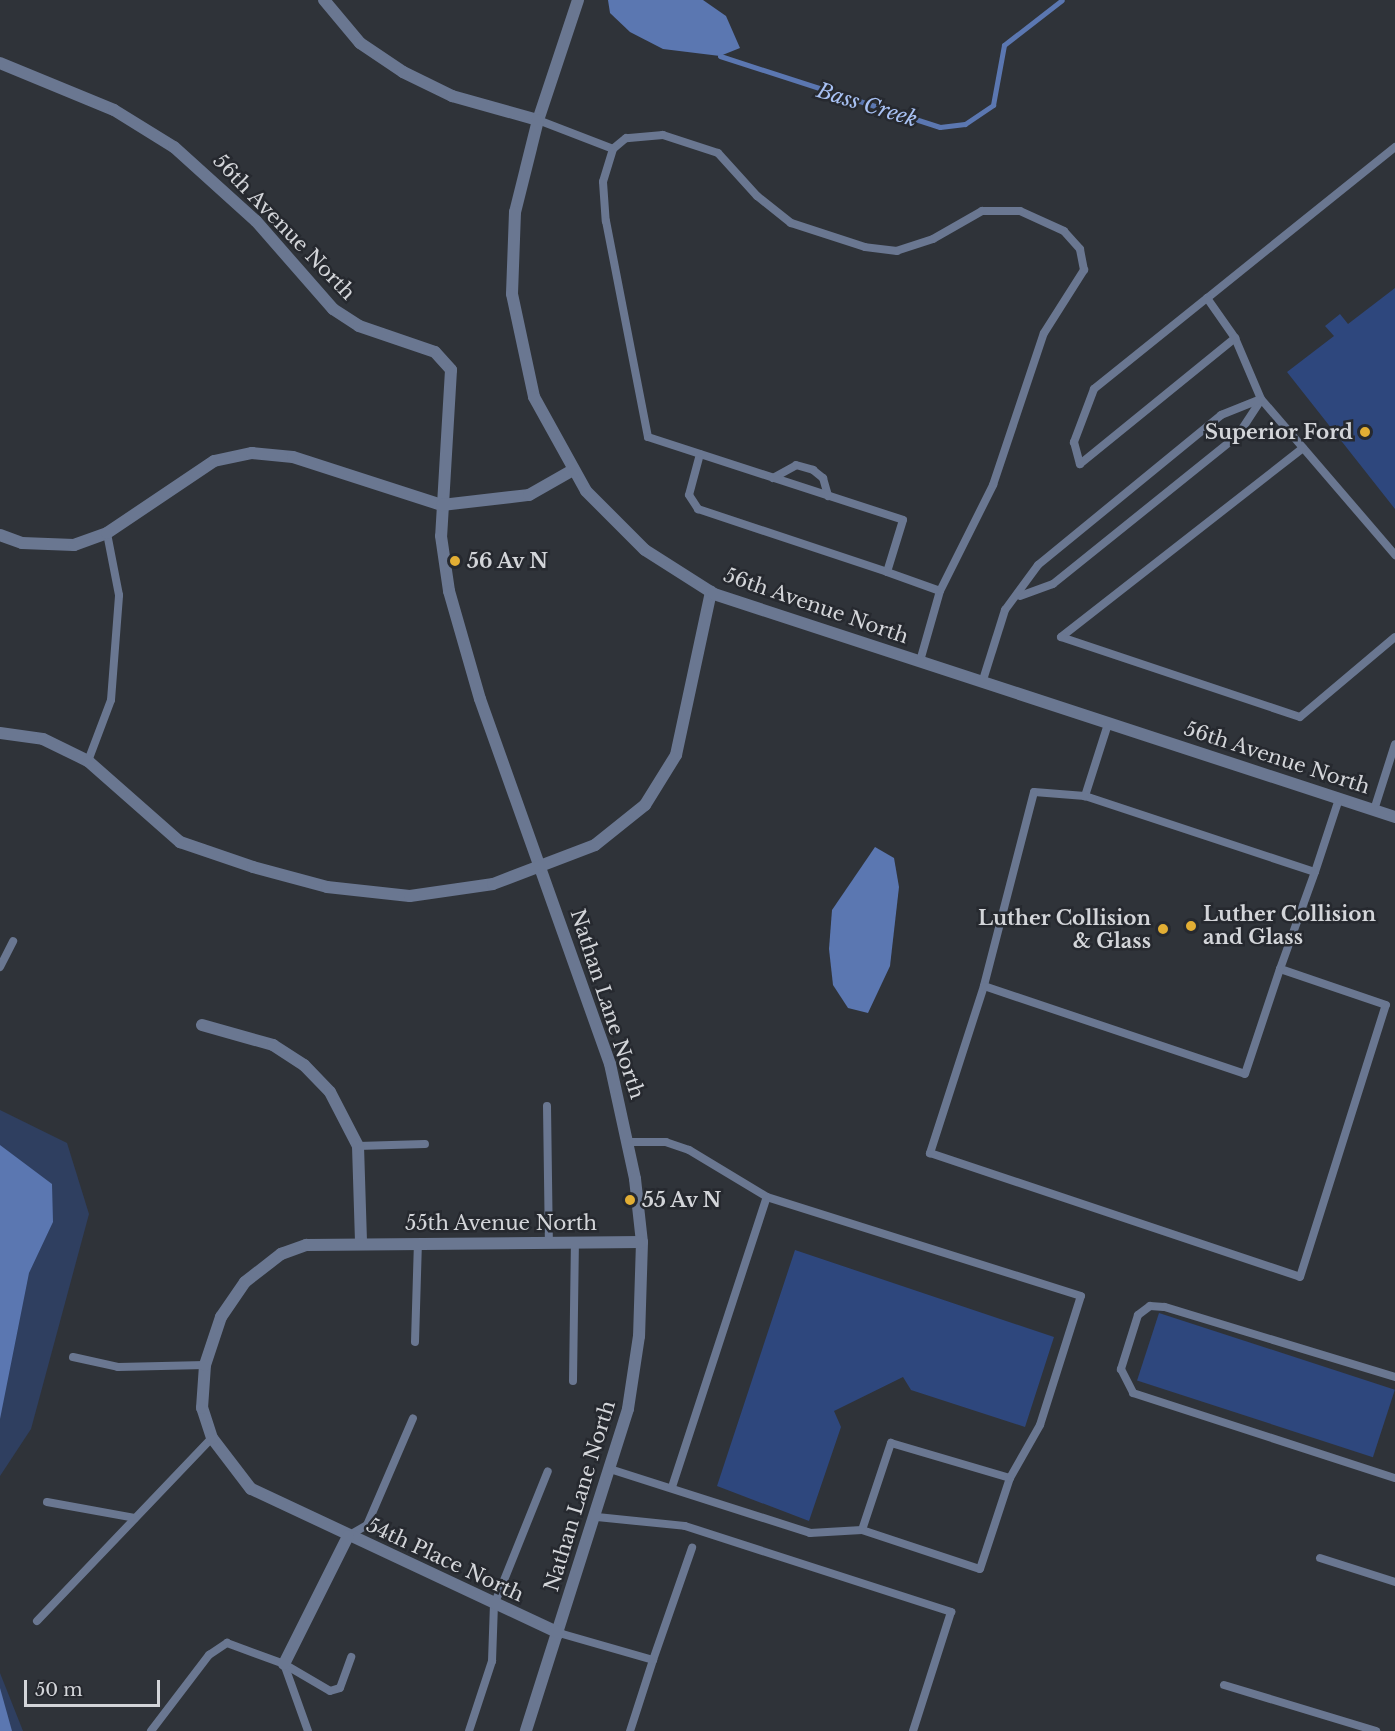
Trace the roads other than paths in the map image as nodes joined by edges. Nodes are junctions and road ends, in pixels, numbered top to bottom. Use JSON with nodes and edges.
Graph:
{"nodes":[{"id":1,"x":324,"y":0,"type":"edge"},
{"id":2,"x":578,"y":0,"type":"edge"},
{"id":3,"x":0,"y":63,"type":"edge"},
{"id":4,"x":538,"y":120,"type":"junction"},
{"id":5,"x":1395,"y":147,"type":"edge"},
{"id":6,"x":613,"y":148,"type":"junction"},
{"id":7,"x":1207,"y":298,"type":"junction"},
{"id":8,"x":1235,"y":338,"type":"junction"},
{"id":9,"x":1262,"y":399,"type":"junction"},
{"id":10,"x":1303,"y":448,"type":"junction"},
{"id":11,"x":700,"y":454,"type":"junction"},
{"id":12,"x":573,"y":470,"type":"junction"},
{"id":13,"x":773,"y":478,"type":"junction"},
{"id":14,"x":828,"y":496,"type":"junction"},
{"id":15,"x":442,"y":505,"type":"junction"},
{"id":16,"x":107,"y":532,"type":"junction"},
{"id":17,"x":0,"y":535,"type":"edge"},
{"id":18,"x":1395,"y":555,"type":"edge"},
{"id":19,"x":887,"y":572,"type":"junction"},
{"id":20,"x":940,"y":591,"type":"junction"},
{"id":21,"x":711,"y":592,"type":"junction"},
{"id":22,"x":1020,"y":597,"type":"junction"},
{"id":23,"x":1395,"y":637,"type":"edge"},
{"id":24,"x":920,"y":661,"type":"junction"},
{"id":25,"x":982,"y":683,"type":"junction"},
{"id":26,"x":1108,"y":724,"type":"junction"},
{"id":27,"x":0,"y":733,"type":"edge"},
{"id":28,"x":1395,"y":744,"type":"edge"},
{"id":29,"x":88,"y":761,"type":"junction"},
{"id":30,"x":1085,"y":796,"type":"junction"},
{"id":31,"x":1339,"y":799,"type":"junction"},
{"id":32,"x":1374,"y":810,"type":"junction"},
{"id":33,"x":1395,"y":817,"type":"edge"},
{"id":34,"x":541,"y":870,"type":"junction"},
{"id":35,"x":1315,"y":872,"type":"junction"},
{"id":36,"x":13,"y":941,"type":"dead end"},
{"id":37,"x":0,"y":967,"type":"edge"},
{"id":38,"x":1280,"y":969,"type":"junction"},
{"id":39,"x":984,"y":986,"type":"junction"},
{"id":40,"x":202,"y":1025,"type":"dead end"},
{"id":41,"x":547,"y":1106,"type":"dead end"},
{"id":42,"x":629,"y":1142,"type":"junction"},
{"id":43,"x":424,"y":1144,"type":"dead end"},
{"id":44,"x":358,"y":1146,"type":"junction"},
{"id":45,"x":767,"y":1197,"type":"junction"},
{"id":46,"x":361,"y":1242,"type":"junction"},
{"id":47,"x":642,"y":1242,"type":"junction"},
{"id":48,"x":418,"y":1243,"type":"junction"},
{"id":49,"x":549,"y":1243,"type":"junction"},
{"id":50,"x":575,"y":1243,"type":"junction"},
{"id":51,"x":415,"y":1342,"type":"dead end"},
{"id":52,"x":73,"y":1358,"type":"dead end"},
{"id":53,"x":205,"y":1365,"type":"junction"},
{"id":54,"x":1395,"y":1377,"type":"edge"},
{"id":55,"x":573,"y":1381,"type":"dead end"},
{"id":56,"x":413,"y":1418,"type":"dead end"},
{"id":57,"x":212,"y":1438,"type":"junction"},
{"id":58,"x":613,"y":1470,"type":"junction"},
{"id":59,"x":548,"y":1471,"type":"dead end"},
{"id":60,"x":1010,"y":1478,"type":"junction"},
{"id":61,"x":1395,"y":1478,"type":"edge"},
{"id":62,"x":672,"y":1487,"type":"junction"},
{"id":63,"x":46,"y":1502,"type":"dead end"},
{"id":64,"x":597,"y":1517,"type":"junction"},
{"id":65,"x":135,"y":1518,"type":"junction"},
{"id":66,"x":862,"y":1530,"type":"junction"},
{"id":67,"x":348,"y":1536,"type":"junction"},
{"id":68,"x":692,"y":1548,"type":"dead end"},
{"id":69,"x":1320,"y":1558,"type":"dead end"},
{"id":70,"x":1395,"y":1582,"type":"edge"},
{"id":71,"x":494,"y":1605,"type":"junction"},
{"id":72,"x":37,"y":1621,"type":"dead end"},
{"id":73,"x":559,"y":1633,"type":"junction"},
{"id":74,"x":351,"y":1657,"type":"dead end"},
{"id":75,"x":653,"y":1660,"type":"junction"},
{"id":76,"x":284,"y":1664,"type":"junction"},
{"id":77,"x":1224,"y":1685,"type":"dead end"},
{"id":78,"x":151,"y":1731,"type":"edge"},
{"id":79,"x":308,"y":1731,"type":"edge"},
{"id":80,"x":469,"y":1731,"type":"edge"},
{"id":81,"x":526,"y":1731,"type":"edge"},
{"id":82,"x":630,"y":1731,"type":"edge"},
{"id":83,"x":913,"y":1731,"type":"edge"},
{"id":84,"x":1376,"y":1731,"type":"edge"}],
"edges":[{"from":1,"to":4,"type":"street"},
{"from":2,"to":4,"type":"street"},
{"from":3,"to":15,"type":"street","name":"56th Avenue North"},
{"from":4,"to":6,"type":"lane"},
{"from":4,"to":12,"type":"street"},
{"from":5,"to":7,"type":"lane"},
{"from":6,"to":11,"type":"lane"},
{"from":6,"to":20,"type":"lane"},
{"from":7,"to":8,"type":"lane"},
{"from":7,"to":8,"type":"lane"},
{"from":8,"to":9,"type":"lane"},
{"from":9,"to":10,"type":"lane"},
{"from":9,"to":22,"type":"lane"},
{"from":9,"to":22,"type":"lane"},
{"from":10,"to":18,"type":"lane"},
{"from":10,"to":23,"type":"lane"},
{"from":11,"to":13,"type":"lane"},
{"from":11,"to":19,"type":"lane"},
{"from":12,"to":15,"type":"street"},
{"from":12,"to":21,"type":"street","name":"56th Avenue North"},
{"from":13,"to":14,"type":"lane"},
{"from":13,"to":14,"type":"lane"},
{"from":14,"to":19,"type":"lane"},
{"from":15,"to":16,"type":"street"},
{"from":15,"to":34,"type":"street","name":"Nathan Lane North"},
{"from":16,"to":17,"type":"street"},
{"from":16,"to":29,"type":"lane"},
{"from":19,"to":20,"type":"lane"},
{"from":20,"to":24,"type":"lane"},
{"from":21,"to":24,"type":"street","name":"56th Avenue North"},
{"from":21,"to":34,"type":"street"},
{"from":22,"to":25,"type":"lane"},
{"from":24,"to":25,"type":"street","name":"56th Avenue North"},
{"from":25,"to":26,"type":"street","name":"56th Avenue North"},
{"from":26,"to":30,"type":"lane"},
{"from":26,"to":31,"type":"street","name":"56th Avenue North"},
{"from":27,"to":29,"type":"street"},
{"from":28,"to":32,"type":"lane"},
{"from":29,"to":34,"type":"street"},
{"from":30,"to":35,"type":"lane"},
{"from":30,"to":39,"type":"lane"},
{"from":31,"to":32,"type":"street","name":"56th Avenue North"},
{"from":31,"to":35,"type":"lane"},
{"from":32,"to":33,"type":"street","name":"56th Avenue North"},
{"from":34,"to":42,"type":"street","name":"Nathan Lane North"},
{"from":35,"to":38,"type":"lane"},
{"from":36,"to":37,"type":"lane"},
{"from":38,"to":39,"type":"lane"},
{"from":38,"to":39,"type":"lane"},
{"from":40,"to":44,"type":"street"},
{"from":41,"to":49,"type":"lane"},
{"from":42,"to":45,"type":"lane"},
{"from":42,"to":47,"type":"street","name":"Nathan Lane North"},
{"from":43,"to":44,"type":"lane"},
{"from":44,"to":46,"type":"street"},
{"from":45,"to":60,"type":"lane"},
{"from":45,"to":62,"type":"lane"},
{"from":46,"to":48,"type":"street","name":"55th Avenue North"},
{"from":46,"to":53,"type":"street","name":"55th Avenue North"},
{"from":47,"to":50,"type":"street","name":"55th Avenue North"},
{"from":47,"to":58,"type":"street","name":"Nathan Lane North"},
{"from":48,"to":49,"type":"street","name":"55th Avenue North"},
{"from":48,"to":51,"type":"lane"},
{"from":49,"to":50,"type":"street","name":"55th Avenue North"},
{"from":50,"to":55,"type":"lane"},
{"from":52,"to":53,"type":"lane"},
{"from":53,"to":57,"type":"street","name":"54th Place North"},
{"from":54,"to":61,"type":"lane"},
{"from":56,"to":67,"type":"lane"},
{"from":57,"to":65,"type":"lane"},
{"from":57,"to":67,"type":"street","name":"54th Place North"},
{"from":58,"to":62,"type":"lane"},
{"from":58,"to":64,"type":"street","name":"Nathan Lane North"},
{"from":59,"to":71,"type":"lane"},
{"from":60,"to":66,"type":"lane"},
{"from":60,"to":66,"type":"lane"},
{"from":62,"to":66,"type":"lane"},
{"from":63,"to":65,"type":"lane"},
{"from":64,"to":73,"type":"street","name":"Nathan Lane North"},
{"from":64,"to":83,"type":"lane"},
{"from":65,"to":72,"type":"lane"},
{"from":67,"to":71,"type":"street","name":"54th Place North"},
{"from":67,"to":76,"type":"street"},
{"from":68,"to":75,"type":"lane"},
{"from":69,"to":70,"type":"lane"},
{"from":71,"to":73,"type":"street","name":"54th Place North"},
{"from":71,"to":80,"type":"lane"},
{"from":73,"to":75,"type":"lane"},
{"from":73,"to":81,"type":"street","name":"Nathan Lane North"},
{"from":74,"to":76,"type":"lane"},
{"from":75,"to":82,"type":"lane"},
{"from":76,"to":78,"type":"lane"},
{"from":76,"to":79,"type":"lane"},
{"from":77,"to":84,"type":"lane"}]}
